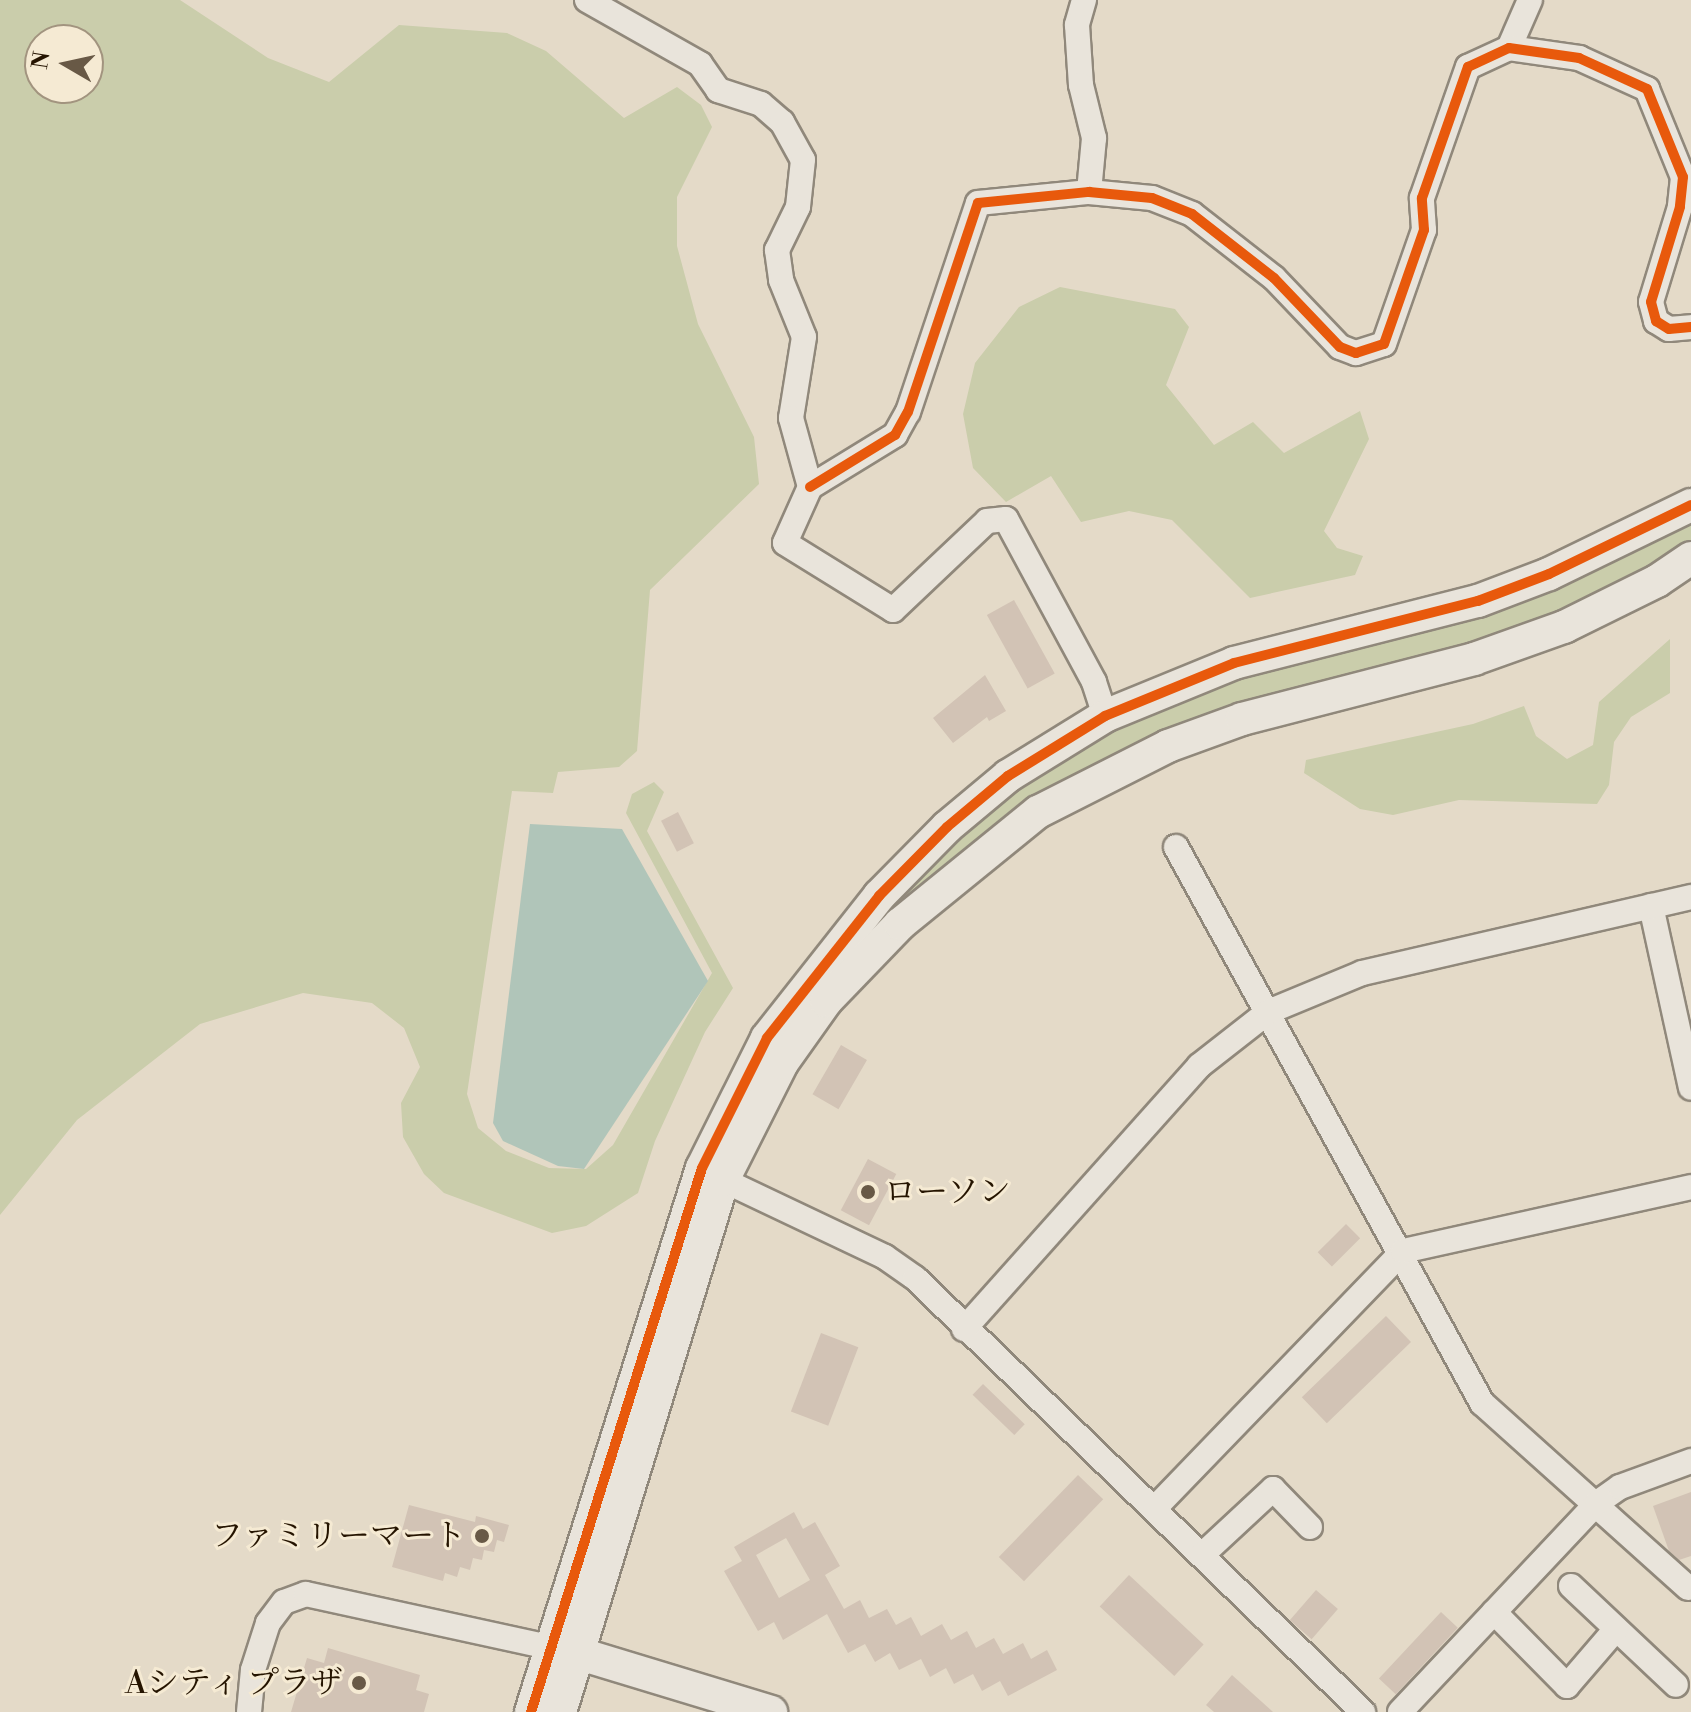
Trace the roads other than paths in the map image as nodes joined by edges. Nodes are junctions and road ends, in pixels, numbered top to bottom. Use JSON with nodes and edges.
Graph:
{"nodes":[{"id":1,"x":587,"y":0,"type":"edge"},
{"id":2,"x":1084,"y":0,"type":"edge"},
{"id":3,"x":1530,"y":0,"type":"edge"},
{"id":4,"x":1509,"y":48,"type":"junction"},
{"id":5,"x":1089,"y":192,"type":"junction"},
{"id":6,"x":1691,"y":327,"type":"edge"},
{"id":7,"x":810,"y":487,"type":"junction"},
{"id":8,"x":1691,"y":505,"type":"edge"},
{"id":9,"x":1691,"y":558,"type":"edge"},
{"id":10,"x":1105,"y":716,"type":"junction"},
{"id":11,"x":1176,"y":847,"type":"dead end"},
{"id":12,"x":1691,"y":897,"type":"edge"},
{"id":13,"x":1651,"y":906,"type":"junction"},
{"id":14,"x":1268,"y":1012,"type":"junction"},
{"id":15,"x":1691,"y":1088,"type":"edge"},
{"id":16,"x":723,"y":1180,"type":"junction"},
{"id":17,"x":1691,"y":1187,"type":"edge"},
{"id":18,"x":1403,"y":1251,"type":"junction"},
{"id":19,"x":964,"y":1329,"type":"junction"},
{"id":20,"x":1691,"y":1461,"type":"edge"},
{"id":21,"x":1597,"y":1503,"type":"junction"},
{"id":22,"x":1155,"y":1508,"type":"junction"},
{"id":23,"x":1310,"y":1527,"type":"dead end"},
{"id":24,"x":1202,"y":1555,"type":"junction"},
{"id":25,"x":1571,"y":1586,"type":"dead end"},
{"id":26,"x":1688,"y":1588,"type":"dead end"},
{"id":27,"x":1494,"y":1612,"type":"junction"},
{"id":28,"x":1616,"y":1629,"type":"junction"},
{"id":29,"x":564,"y":1650,"type":"junction"},
{"id":30,"x":1676,"y":1685,"type":"dead end"},
{"id":31,"x":249,"y":1712,"type":"edge"},
{"id":32,"x":531,"y":1712,"type":"edge"},
{"id":33,"x":560,"y":1712,"type":"edge"},
{"id":34,"x":771,"y":1712,"type":"edge"},
{"id":35,"x":1363,"y":1712,"type":"edge"},
{"id":36,"x":1400,"y":1712,"type":"edge"}],
"edges":[{"from":1,"to":7,"type":"street"},
{"from":2,"to":5,"type":"street"},
{"from":3,"to":4,"type":"street"},
{"from":4,"to":5,"type":"street"},
{"from":4,"to":6,"type":"street"},
{"from":5,"to":7,"type":"street"},
{"from":7,"to":10,"type":"street"},
{"from":8,"to":10,"type":"street"},
{"from":9,"to":16,"type":"street"},
{"from":10,"to":29,"type":"street"},
{"from":11,"to":14,"type":"street"},
{"from":12,"to":13,"type":"street"},
{"from":13,"to":14,"type":"street"},
{"from":13,"to":15,"type":"street"},
{"from":14,"to":18,"type":"street"},
{"from":14,"to":19,"type":"street"},
{"from":16,"to":19,"type":"street"},
{"from":16,"to":29,"type":"street"},
{"from":17,"to":18,"type":"street"},
{"from":18,"to":21,"type":"street"},
{"from":18,"to":22,"type":"street"},
{"from":19,"to":22,"type":"street"},
{"from":20,"to":21,"type":"street"},
{"from":21,"to":26,"type":"street"},
{"from":21,"to":27,"type":"street"},
{"from":22,"to":24,"type":"street"},
{"from":23,"to":24,"type":"street"},
{"from":24,"to":35,"type":"street"},
{"from":25,"to":28,"type":"street"},
{"from":27,"to":28,"type":"street"},
{"from":27,"to":36,"type":"street"},
{"from":28,"to":30,"type":"street"},
{"from":29,"to":31,"type":"street"},
{"from":29,"to":32,"type":"street"},
{"from":29,"to":33,"type":"street"},
{"from":29,"to":34,"type":"street"}]}
